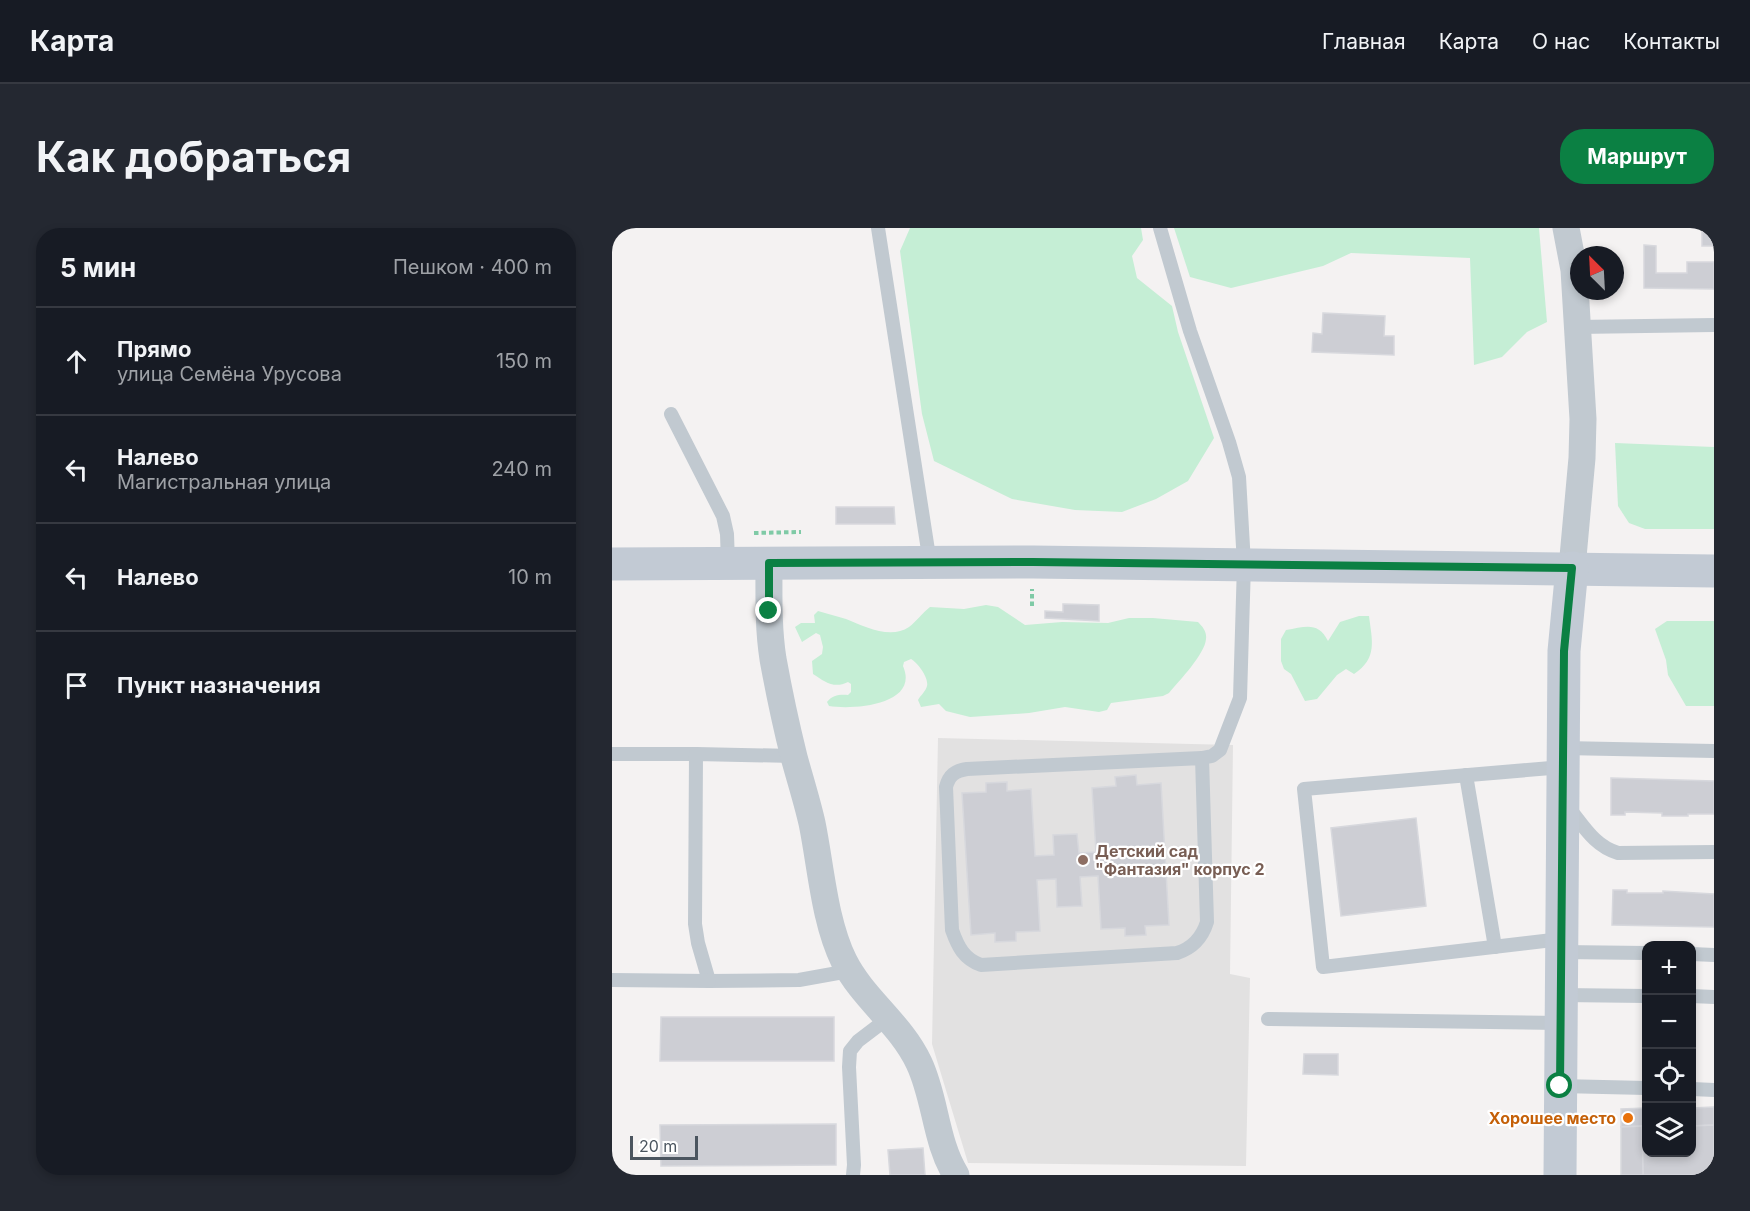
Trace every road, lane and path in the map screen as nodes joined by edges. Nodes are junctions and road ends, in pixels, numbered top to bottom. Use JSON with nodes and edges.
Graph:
{"nodes":[{"id":1,"x":878,"y":228,"type":"edge"},
{"id":2,"x":1160,"y":228,"type":"edge"},
{"id":3,"x":1566,"y":228,"type":"edge"},
{"id":4,"x":1714,"y":325,"type":"edge"},
{"id":5,"x":1577,"y":327,"type":"junction"},
{"id":6,"x":671,"y":414,"type":"dead end"},
{"id":7,"x":728,"y":563,"type":"junction"},
{"id":8,"x":769,"y":563,"type":"junction"},
{"id":9,"x":930,"y":563,"type":"junction"},
{"id":10,"x":612,"y":564,"type":"edge"},
{"id":11,"x":1245,"y":564,"type":"junction"},
{"id":12,"x":1572,"y":568,"type":"junction"},
{"id":13,"x":1714,"y":571,"type":"edge"},
{"id":14,"x":1714,"y":751,"type":"edge"},
{"id":15,"x":612,"y":754,"type":"edge"},
{"id":16,"x":696,"y":754,"type":"junction"},
{"id":17,"x":794,"y":756,"type":"junction"},
{"id":18,"x":1202,"y":758,"type":"junction"},
{"id":19,"x":1562,"y":771,"type":"junction"},
{"id":20,"x":1466,"y":775,"type":"junction"},
{"id":21,"x":1714,"y":852,"type":"edge"},
{"id":22,"x":1561,"y":945,"type":"junction"},
{"id":23,"x":1495,"y":947,"type":"junction"},
{"id":24,"x":1642,"y":953,"type":"edge"},
{"id":25,"x":1696,"y":954,"type":"edge"},
{"id":26,"x":1714,"y":955,"type":"edge"},
{"id":27,"x":849,"y":971,"type":"junction"},
{"id":28,"x":612,"y":980,"type":"edge"},
{"id":29,"x":709,"y":981,"type":"junction"},
{"id":30,"x":1696,"y":996,"type":"edge"},
{"id":31,"x":1642,"y":997,"type":"edge"},
{"id":32,"x":1714,"y":997,"type":"edge"},
{"id":33,"x":1561,"y":1009,"type":"junction"},
{"id":34,"x":887,"y":1018,"type":"junction"},
{"id":35,"x":1268,"y":1019,"type":"dead end"},
{"id":36,"x":1560,"y":1086,"type":"junction"},
{"id":37,"x":1642,"y":1088,"type":"edge"},
{"id":38,"x":1696,"y":1089,"type":"edge"},
{"id":39,"x":1714,"y":1090,"type":"edge"},
{"id":40,"x":853,"y":1175,"type":"edge"},
{"id":41,"x":957,"y":1175,"type":"edge"},
{"id":42,"x":1560,"y":1175,"type":"edge"}],
"edges":[{"from":1,"to":9,"type":"lane"},
{"from":2,"to":11,"type":"lane"},
{"from":3,"to":5,"type":"street"},
{"from":4,"to":5,"type":"lane"},
{"from":5,"to":12,"type":"street"},
{"from":6,"to":7,"type":"lane"},
{"from":7,"to":8,"type":"main road"},
{"from":7,"to":10,"type":"main road"},
{"from":8,"to":9,"type":"main road"},
{"from":8,"to":17,"type":"street"},
{"from":9,"to":11,"type":"main road"},
{"from":11,"to":12,"type":"main road"},
{"from":11,"to":18,"type":"lane"},
{"from":12,"to":13,"type":"main road"},
{"from":12,"to":19,"type":"main road"},
{"from":14,"to":19,"type":"lane"},
{"from":15,"to":16,"type":"lane"},
{"from":16,"to":17,"type":"lane"},
{"from":16,"to":29,"type":"lane"},
{"from":17,"to":27,"type":"street"},
{"from":18,"to":18,"type":"lane"},
{"from":19,"to":20,"type":"lane"},
{"from":19,"to":21,"type":"lane"},
{"from":19,"to":22,"type":"main road"},
{"from":20,"to":23,"type":"lane"},
{"from":20,"to":23,"type":"lane"},
{"from":22,"to":23,"type":"lane"},
{"from":22,"to":24,"type":"lane"},
{"from":22,"to":33,"type":"main road"},
{"from":25,"to":26,"type":"lane"},
{"from":27,"to":29,"type":"lane"},
{"from":27,"to":34,"type":"street"},
{"from":28,"to":29,"type":"lane"},
{"from":30,"to":32,"type":"lane"},
{"from":31,"to":33,"type":"lane"},
{"from":33,"to":35,"type":"lane"},
{"from":33,"to":36,"type":"main road"},
{"from":34,"to":40,"type":"lane"},
{"from":34,"to":41,"type":"street"},
{"from":36,"to":37,"type":"lane"},
{"from":36,"to":42,"type":"main road"},
{"from":38,"to":39,"type":"lane"}]}
